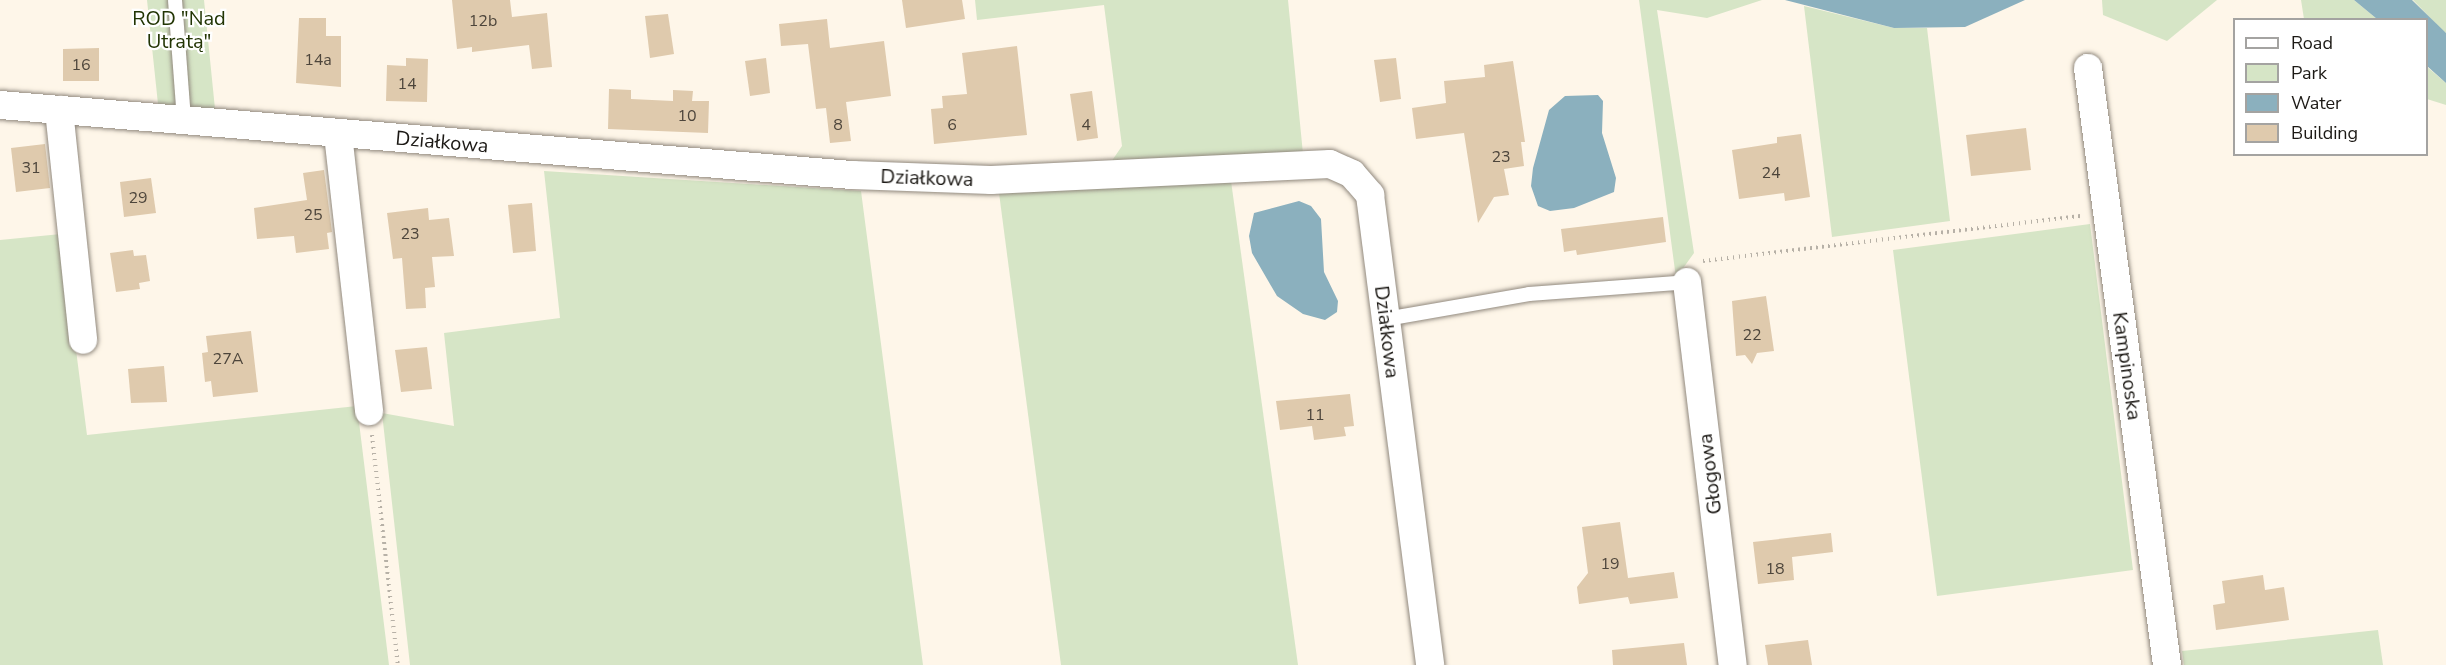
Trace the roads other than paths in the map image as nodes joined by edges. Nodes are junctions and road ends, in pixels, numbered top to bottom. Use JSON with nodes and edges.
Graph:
{"nodes":[{"id":1,"x":174,"y":0,"type":"edge"},
{"id":2,"x":2088,"y":68,"type":"dead end"},
{"id":3,"x":0,"y":105,"type":"edge"},
{"id":4,"x":59,"y":110,"type":"junction"},
{"id":5,"x":184,"y":121,"type":"junction"},
{"id":6,"x":338,"y":134,"type":"junction"},
{"id":7,"x":1687,"y":282,"type":"joint"},
{"id":8,"x":1386,"y":320,"type":"junction"},
{"id":9,"x":83,"y":340,"type":"dead end"},
{"id":10,"x":369,"y":411,"type":"road end"},
{"id":11,"x":1431,"y":665,"type":"edge"},
{"id":12,"x":1733,"y":665,"type":"edge"},
{"id":13,"x":2167,"y":665,"type":"edge"}],
"edges":[{"from":1,"to":5,"type":"lane"},
{"from":2,"to":13,"type":"street","name":"Kampinoska"},
{"from":3,"to":4,"type":"street","name":"Działkowa"},
{"from":4,"to":5,"type":"street","name":"Działkowa"},
{"from":4,"to":9,"type":"street"},
{"from":5,"to":6,"type":"street","name":"Działkowa"},
{"from":6,"to":8,"type":"street","name":"Działkowa"},
{"from":6,"to":10,"type":"street"},
{"from":7,"to":8,"type":"lane"},
{"from":7,"to":12,"type":"street","name":"Głogowa"},
{"from":8,"to":11,"type":"street","name":"Działkowa"}]}
